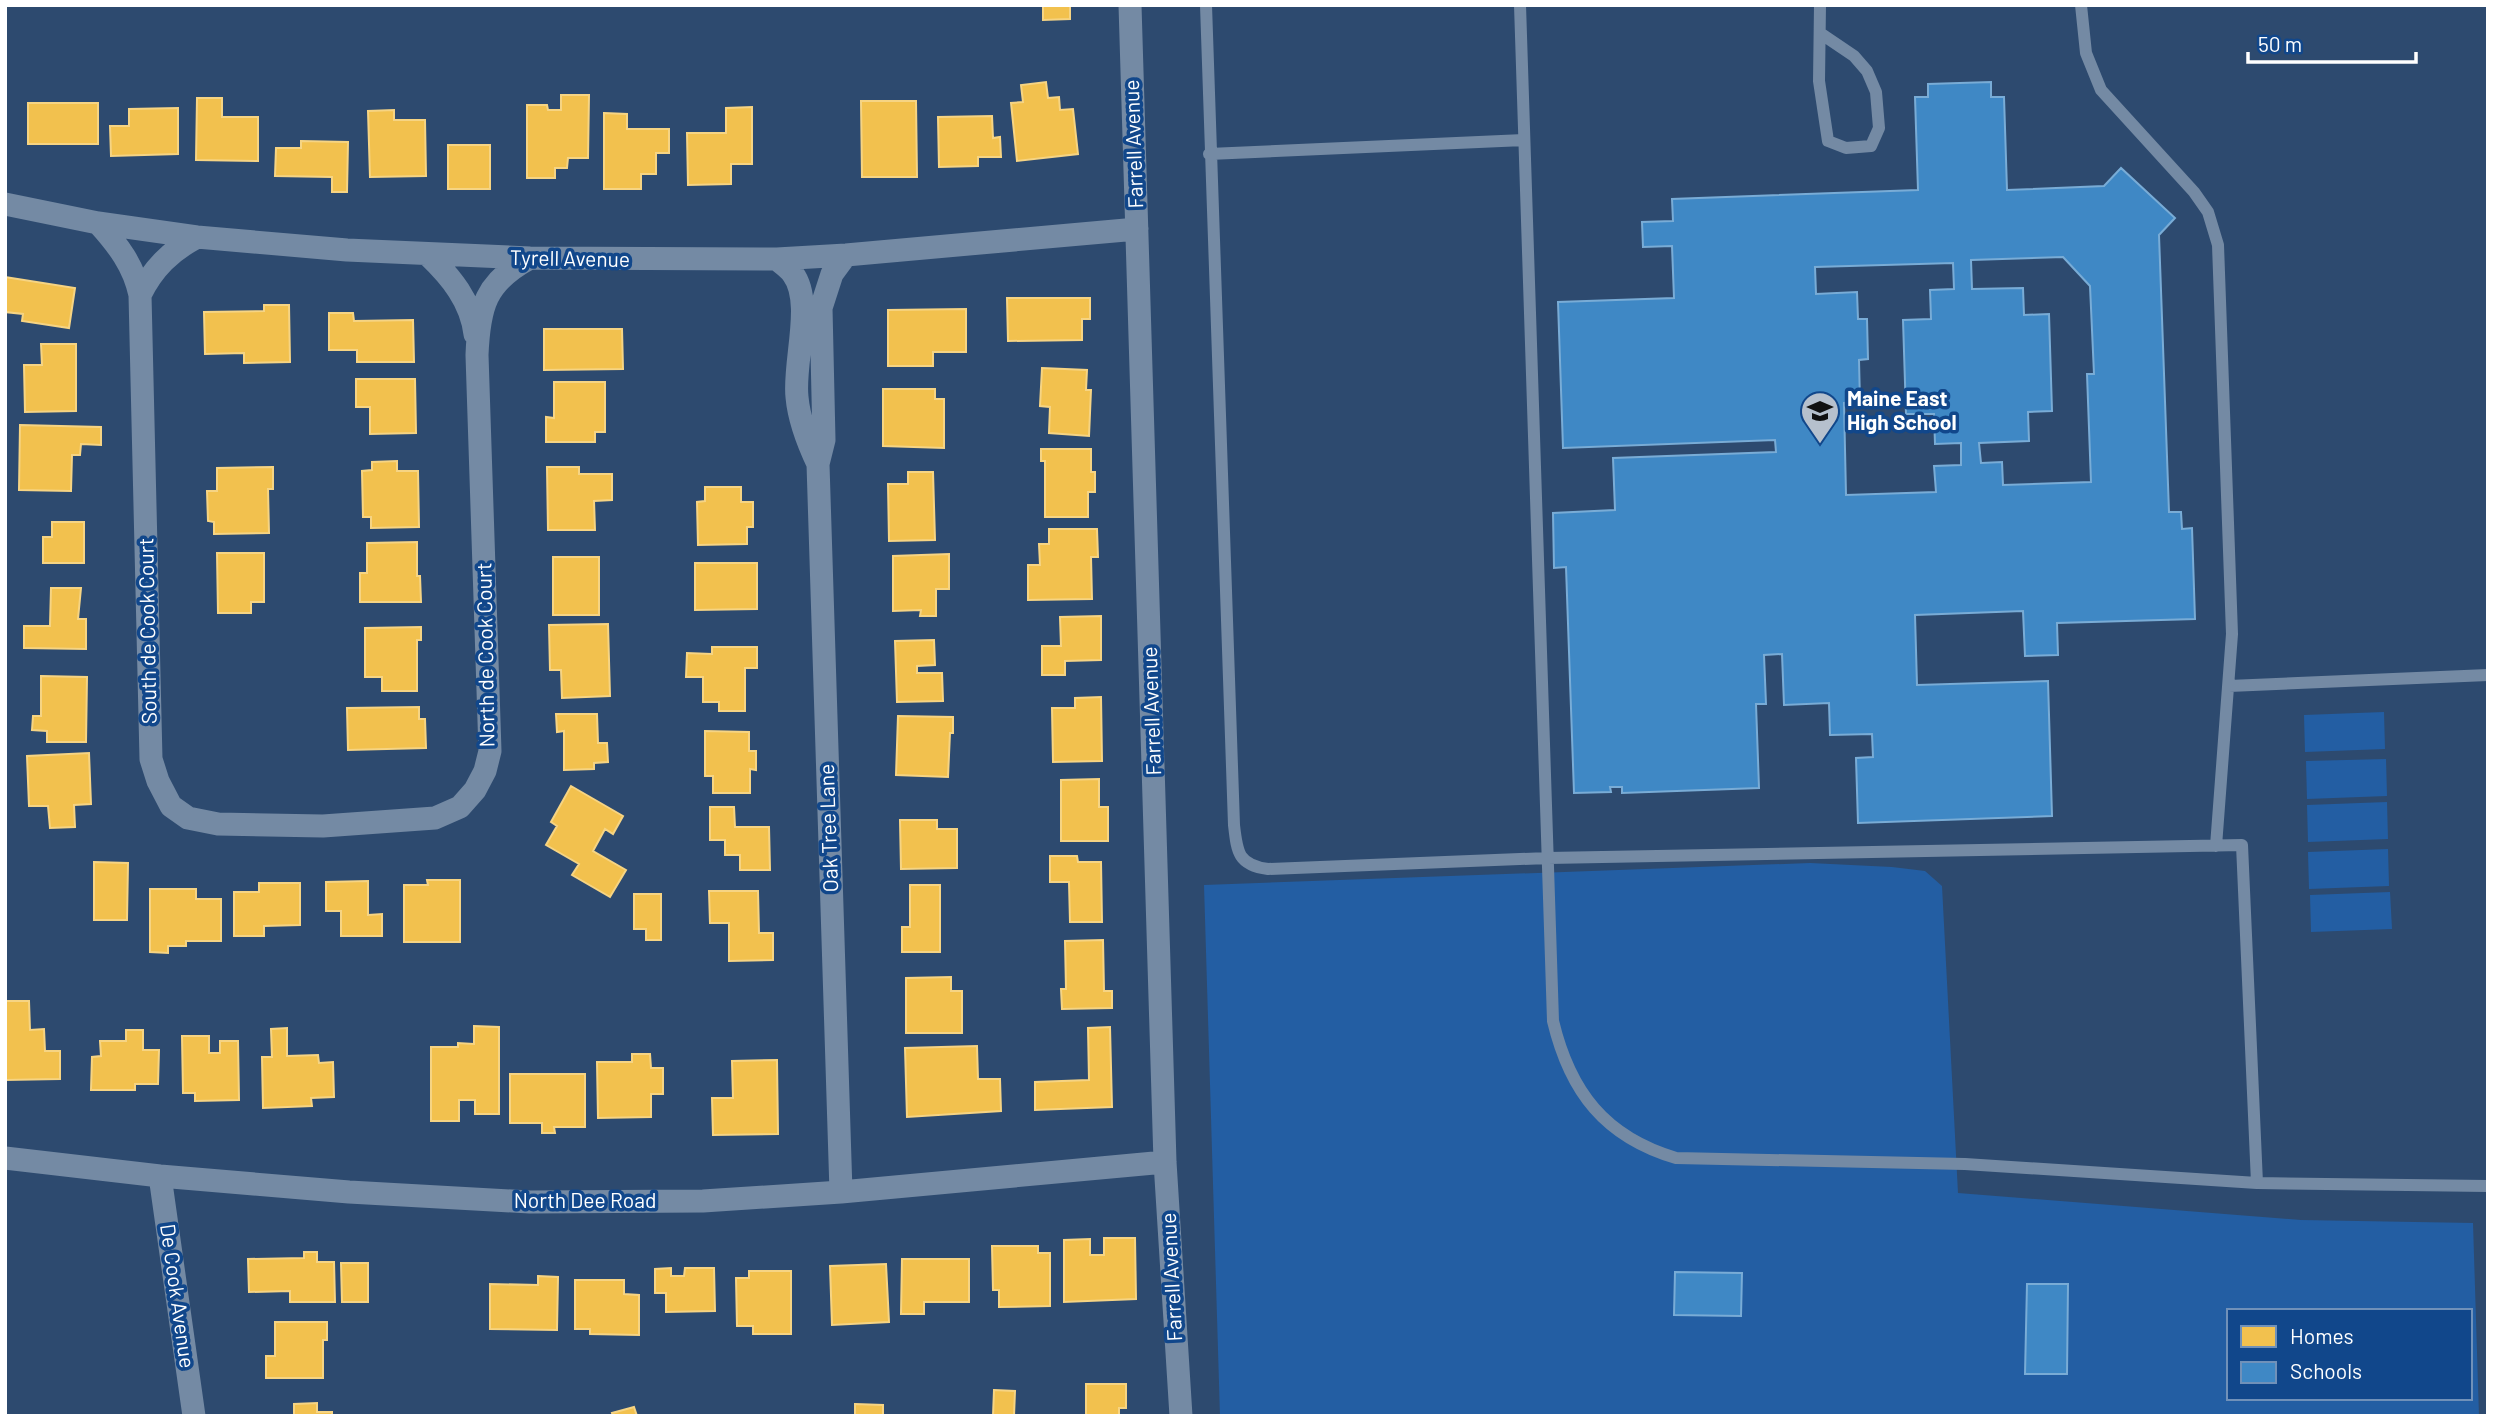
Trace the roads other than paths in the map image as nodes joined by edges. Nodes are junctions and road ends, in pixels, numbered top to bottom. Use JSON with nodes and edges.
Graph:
{"nodes":[{"id":1,"x":1130,"y":5,"type":"edge"},
{"id":2,"x":1206,"y":5,"type":"edge"},
{"id":3,"x":1520,"y":5,"type":"edge"},
{"id":4,"x":1820,"y":5,"type":"edge"},
{"id":5,"x":2081,"y":5,"type":"edge"},
{"id":6,"x":1820,"y":33,"type":"junction"},
{"id":7,"x":1524,"y":140,"type":"junction"},
{"id":8,"x":1209,"y":154,"type":"junction"},
{"id":9,"x":5,"y":204,"type":"edge"},
{"id":10,"x":98,"y":223,"type":"junction"},
{"id":11,"x":1137,"y":229,"type":"junction"},
{"id":12,"x":197,"y":237,"type":"junction"},
{"id":13,"x":428,"y":255,"type":"junction"},
{"id":14,"x":846,"y":255,"type":"junction"},
{"id":15,"x":530,"y":258,"type":"junction"},
{"id":16,"x":777,"y":259,"type":"junction"},
{"id":17,"x":140,"y":295,"type":"junction"},
{"id":18,"x":477,"y":355,"type":"junction"},
{"id":19,"x":818,"y":464,"type":"junction"},
{"id":20,"x":2488,"y":675,"type":"edge"},
{"id":21,"x":2229,"y":687,"type":"junction"},
{"id":22,"x":323,"y":827,"type":"joint"},
{"id":23,"x":2216,"y":846,"type":"junction"},
{"id":24,"x":1548,"y":858,"type":"junction"},
{"id":25,"x":5,"y":1158,"type":"edge"},
{"id":26,"x":1166,"y":1162,"type":"junction"},
{"id":27,"x":160,"y":1176,"type":"junction"},
{"id":28,"x":2257,"y":1183,"type":"junction"},
{"id":29,"x":2488,"y":1186,"type":"edge"},
{"id":30,"x":841,"y":1192,"type":"junction"},
{"id":31,"x":194,"y":1416,"type":"edge"},
{"id":32,"x":1181,"y":1416,"type":"edge"}],
"edges":[{"from":1,"to":11,"type":"street","name":"Farrell Avenue"},
{"from":2,"to":8,"type":"lane"},
{"from":3,"to":7,"type":"lane"},
{"from":4,"to":6,"type":"lane"},
{"from":5,"to":21,"type":"lane"},
{"from":6,"to":6,"type":"lane"},
{"from":7,"to":8,"type":"lane"},
{"from":7,"to":24,"type":"lane"},
{"from":8,"to":24,"type":"lane"},
{"from":9,"to":10,"type":"street","name":"Tyrell Avenue"},
{"from":10,"to":12,"type":"street","name":"Tyrell Avenue"},
{"from":10,"to":17,"type":"street","name":"South de Cook Court"},
{"from":11,"to":14,"type":"street","name":"Tyrell Avenue"},
{"from":11,"to":26,"type":"street","name":"Farrell Avenue"},
{"from":12,"to":13,"type":"street","name":"Tyrell Avenue"},
{"from":12,"to":17,"type":"street"},
{"from":13,"to":15,"type":"street","name":"Tyrell Avenue"},
{"from":13,"to":18,"type":"street","name":"North de Cook Court"},
{"from":14,"to":16,"type":"street","name":"Tyrell Avenue"},
{"from":14,"to":19,"type":"street","name":"Oak Tree Lane"},
{"from":15,"to":16,"type":"street","name":"Tyrell Avenue"},
{"from":15,"to":18,"type":"street","name":"North de Cook Court"},
{"from":16,"to":19,"type":"street","name":"Oak Tree Lane"},
{"from":17,"to":22,"type":"street","name":"South de Cook Court"},
{"from":18,"to":22,"type":"street","name":"North de Cook Court"},
{"from":19,"to":30,"type":"street","name":"Oak Tree Lane"},
{"from":20,"to":21,"type":"lane"},
{"from":21,"to":23,"type":"lane"},
{"from":23,"to":24,"type":"lane"},
{"from":23,"to":28,"type":"lane"},
{"from":24,"to":28,"type":"lane"},
{"from":25,"to":27,"type":"street","name":"North Dee Road"},
{"from":26,"to":30,"type":"street","name":"North Dee Road"},
{"from":26,"to":32,"type":"street","name":"Farrell Avenue"},
{"from":27,"to":30,"type":"street","name":"North Dee Road"},
{"from":27,"to":31,"type":"street","name":"De Cook Avenue"},
{"from":28,"to":29,"type":"lane"}]}
